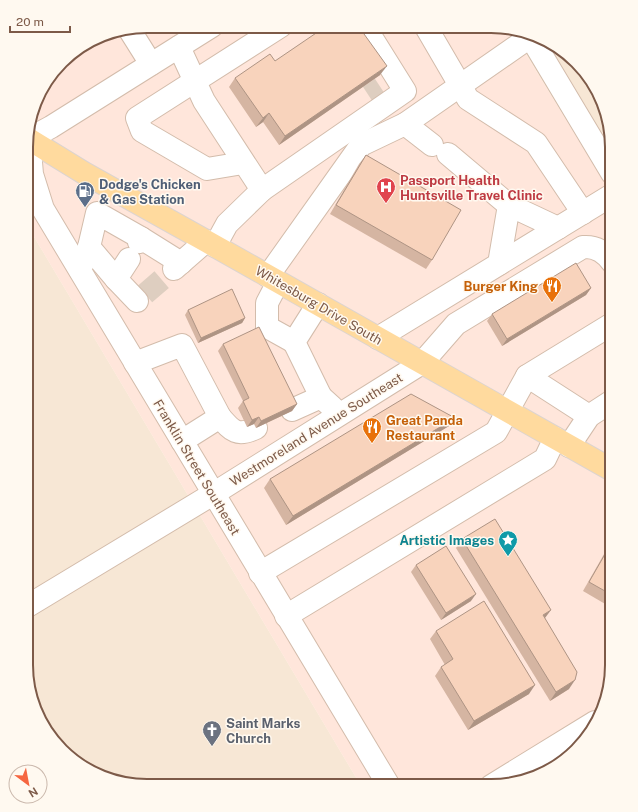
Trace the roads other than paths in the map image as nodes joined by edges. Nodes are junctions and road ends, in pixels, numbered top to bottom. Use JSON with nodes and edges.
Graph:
{"nodes":[{"id":1,"x":201,"y":33,"type":"edge"},
{"id":2,"x":270,"y":33,"type":"edge"},
{"id":3,"x":367,"y":33,"type":"edge"},
{"id":4,"x":430,"y":33,"type":"edge"},
{"id":5,"x":132,"y":34,"type":"edge"},
{"id":6,"x":526,"y":39,"type":"edge"},
{"id":7,"x":533,"y":42,"type":"edge"},
{"id":8,"x":179,"y":47,"type":"junction"},
{"id":9,"x":151,"y":64,"type":"junction"},
{"id":10,"x":196,"y":81,"type":"junction"},
{"id":11,"x":461,"y":86,"type":"junction"},
{"id":12,"x":383,"y":87,"type":"junction"},
{"id":13,"x":405,"y":124,"type":"junction"},
{"id":14,"x":348,"y":131,"type":"junction"},
{"id":15,"x":34,"y":136,"type":"edge"},
{"id":16,"x":33,"y":142,"type":"edge"},
{"id":17,"x":605,"y":161,"type":"edge"},
{"id":18,"x":243,"y":163,"type":"junction"},
{"id":19,"x":33,"y":177,"type":"edge"},
{"id":20,"x":103,"y":183,"type":"junction"},
{"id":21,"x":262,"y":190,"type":"junction"},
{"id":22,"x":605,"y":199,"type":"edge"},
{"id":23,"x":511,"y":207,"type":"junction"},
{"id":24,"x":97,"y":213,"type":"junction"},
{"id":25,"x":583,"y":213,"type":"junction"},
{"id":26,"x":558,"y":228,"type":"junction"},
{"id":27,"x":211,"y":244,"type":"junction"},
{"id":28,"x":89,"y":247,"type":"junction"},
{"id":29,"x":136,"y":247,"type":"junction"},
{"id":30,"x":605,"y":253,"type":"edge"},
{"id":31,"x":499,"y":264,"type":"junction"},
{"id":32,"x":80,"y":270,"type":"junction"},
{"id":33,"x":116,"y":279,"type":"junction"},
{"id":34,"x":273,"y":279,"type":"junction"},
{"id":35,"x":318,"y":304,"type":"junction"},
{"id":36,"x":112,"y":325,"type":"junction"},
{"id":37,"x":605,"y":328,"type":"edge"},
{"id":38,"x":378,"y":338,"type":"junction"},
{"id":39,"x":294,"y":342,"type":"junction"},
{"id":40,"x":135,"y":363,"type":"junction"},
{"id":41,"x":422,"y":363,"type":"junction"},
{"id":42,"x":527,"y":376,"type":"junction"},
{"id":43,"x":321,"y":397,"type":"junction"},
{"id":44,"x":605,"y":406,"type":"edge"},
{"id":45,"x":292,"y":410,"type":"edge"},
{"id":46,"x":508,"y":411,"type":"junction"},
{"id":47,"x":338,"y":414,"type":"junction"},
{"id":48,"x":589,"y":416,"type":"junction"},
{"id":49,"x":220,"y":417,"type":"junction"},
{"id":50,"x":256,"y":428,"type":"edge"},
{"id":51,"x":182,"y":441,"type":"junction"},
{"id":52,"x":562,"y":442,"type":"junction"},
{"id":53,"x":605,"y":466,"type":"edge"},
{"id":54,"x":213,"y":494,"type":"junction"},
{"id":55,"x":260,"y":573,"type":"junction"},
{"id":56,"x":33,"y":603,"type":"edge"},
{"id":57,"x":286,"y":616,"type":"junction"},
{"id":58,"x":586,"y":727,"type":"edge"},
{"id":59,"x":503,"y":778,"type":"edge"},
{"id":60,"x":385,"y":779,"type":"edge"}],
"edges":[{"from":1,"to":8,"type":"street"},
{"from":2,"to":10,"type":"street"},
{"from":3,"to":12,"type":"street"},
{"from":4,"to":11,"type":"street"},
{"from":5,"to":9,"type":"street"},
{"from":6,"to":11,"type":"street"},
{"from":7,"to":17,"type":"street"},
{"from":8,"to":9,"type":"street"},
{"from":8,"to":10,"type":"street"},
{"from":9,"to":15,"type":"street"},
{"from":10,"to":18,"type":"street"},
{"from":10,"to":18,"type":"street"},
{"from":11,"to":13,"type":"street"},
{"from":11,"to":25,"type":"street"},
{"from":12,"to":14,"type":"street"},
{"from":12,"to":14,"type":"street"},
{"from":13,"to":23,"type":"street"},
{"from":13,"to":34,"type":"street"},
{"from":14,"to":21,"type":"street"},
{"from":16,"to":20,"type":"main road","name":"Whitesburg Drive South"},
{"from":18,"to":21,"type":"street"},
{"from":19,"to":32,"type":"street","name":"Franklin Street Southeast"},
{"from":20,"to":24,"type":"street"},
{"from":20,"to":27,"type":"main road","name":"Whitesburg Drive South"},
{"from":21,"to":27,"type":"street"},
{"from":22,"to":25,"type":"street"},
{"from":23,"to":26,"type":"street"},
{"from":23,"to":31,"type":"street"},
{"from":24,"to":28,"type":"street"},
{"from":24,"to":29,"type":"street"},
{"from":25,"to":26,"type":"street"},
{"from":26,"to":31,"type":"street"},
{"from":27,"to":29,"type":"street"},
{"from":27,"to":34,"type":"main road","name":"Whitesburg Drive South"},
{"from":28,"to":32,"type":"street"},
{"from":28,"to":33,"type":"street"},
{"from":29,"to":33,"type":"street"},
{"from":30,"to":41,"type":"street","name":"Westmoreland Avenue Southeast"},
{"from":31,"to":38,"type":"street"},
{"from":32,"to":36,"type":"street","name":"Franklin Street Southeast"},
{"from":33,"to":36,"type":"street"},
{"from":34,"to":35,"type":"main road","name":"Whitesburg Drive South"},
{"from":34,"to":39,"type":"street"},
{"from":35,"to":38,"type":"main road","name":"Whitesburg Drive South"},
{"from":35,"to":39,"type":"street"},
{"from":36,"to":40,"type":"street","name":"Franklin Street Southeast"},
{"from":37,"to":42,"type":"street"},
{"from":38,"to":41,"type":"main road","name":"Whitesburg Drive South"},
{"from":39,"to":43,"type":"street"},
{"from":40,"to":49,"type":"street"},
{"from":40,"to":51,"type":"street","name":"Franklin Street Southeast"},
{"from":41,"to":46,"type":"main road","name":"Whitesburg Drive South"},
{"from":41,"to":47,"type":"street","name":"Westmoreland Avenue Southeast"},
{"from":42,"to":46,"type":"street"},
{"from":42,"to":48,"type":"street"},
{"from":43,"to":45,"type":"street"},
{"from":43,"to":47,"type":"street"},
{"from":44,"to":48,"type":"street"},
{"from":46,"to":52,"type":"main road","name":"Whitesburg Drive South"},
{"from":46,"to":55,"type":"street"},
{"from":47,"to":54,"type":"street","name":"Westmoreland Avenue Southeast"},
{"from":48,"to":52,"type":"street"},
{"from":49,"to":50,"type":"street"},
{"from":49,"to":51,"type":"street"},
{"from":51,"to":54,"type":"street","name":"Franklin Street Southeast"},
{"from":52,"to":53,"type":"main road","name":"Whitesburg Drive South"},
{"from":52,"to":57,"type":"street"},
{"from":54,"to":55,"type":"street","name":"Franklin Street Southeast"},
{"from":54,"to":56,"type":"street","name":"Westmoreland Avenue Southeast"},
{"from":55,"to":57,"type":"street","name":"Franklin Street Southeast"},
{"from":57,"to":60,"type":"street","name":"Franklin Street Southeast"},
{"from":58,"to":59,"type":"street"}]}
